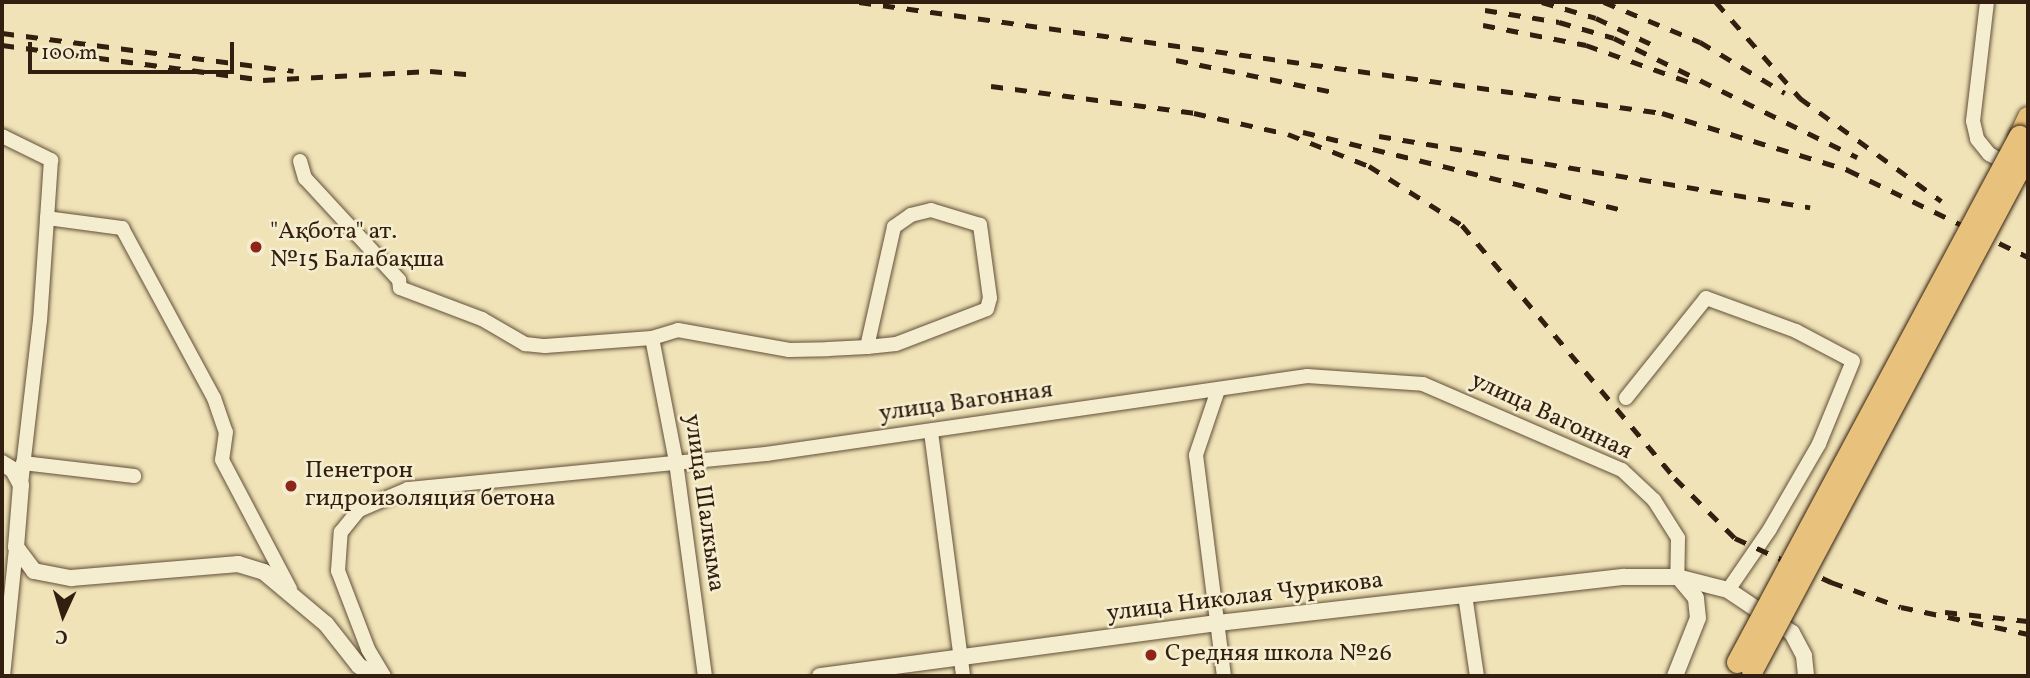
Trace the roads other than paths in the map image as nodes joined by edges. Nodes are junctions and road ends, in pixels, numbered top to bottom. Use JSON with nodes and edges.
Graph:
{"nodes":[{"id":1,"x":1987,"y":2,"type":"edge"},
{"id":2,"x":2025,"y":135,"type":"edge"},
{"id":3,"x":2,"y":136,"type":"edge"},
{"id":4,"x":300,"y":161,"type":"dead end"},
{"id":5,"x":2028,"y":175,"type":"edge"},
{"id":6,"x":47,"y":218,"type":"junction"},
{"id":7,"x":652,"y":338,"type":"junction"},
{"id":8,"x":867,"y":346,"type":"junction"},
{"id":9,"x":1218,"y":390,"type":"junction"},
{"id":10,"x":1626,"y":398,"type":"dead end"},
{"id":11,"x":931,"y":432,"type":"junction"},
{"id":12,"x":676,"y":462,"type":"junction"},
{"id":13,"x":2,"y":463,"type":"edge"},
{"id":14,"x":23,"y":463,"type":"junction"},
{"id":15,"x":134,"y":476,"type":"dead end"},
{"id":16,"x":21,"y":485,"type":"junction"},
{"id":17,"x":16,"y":547,"type":"junction"},
{"id":18,"x":1677,"y":576,"type":"junction"},
{"id":19,"x":290,"y":589,"type":"junction"},
{"id":20,"x":1728,"y":590,"type":"junction"},
{"id":21,"x":6,"y":592,"type":"edge"},
{"id":22,"x":1465,"y":595,"type":"junction"},
{"id":23,"x":1698,"y":618,"type":"junction"},
{"id":24,"x":1218,"y":623,"type":"junction"},
{"id":25,"x":960,"y":657,"type":"junction"},
{"id":26,"x":1742,"y":671,"type":"edge"},
{"id":27,"x":3,"y":676,"type":"edge"},
{"id":28,"x":378,"y":676,"type":"edge"},
{"id":29,"x":705,"y":676,"type":"edge"},
{"id":30,"x":820,"y":676,"type":"edge"},
{"id":31,"x":963,"y":676,"type":"edge"},
{"id":32,"x":1224,"y":676,"type":"edge"},
{"id":33,"x":1477,"y":676,"type":"edge"},
{"id":34,"x":1675,"y":676,"type":"edge"},
{"id":35,"x":1805,"y":676,"type":"edge"}],
"edges":[{"from":1,"to":5,"type":"street"},
{"from":2,"to":26,"type":"main road","bridge":true},
{"from":3,"to":6,"type":"street"},
{"from":4,"to":7,"type":"street"},
{"from":6,"to":14,"type":"street"},
{"from":6,"to":19,"type":"street"},
{"from":7,"to":8,"type":"street"},
{"from":7,"to":12,"type":"street","name":"улица Шалкыма"},
{"from":8,"to":8,"type":"street"},
{"from":9,"to":11,"type":"street","name":"улица Вагонная"},
{"from":9,"to":18,"type":"street","name":"улица Вагонная"},
{"from":9,"to":24,"type":"street"},
{"from":10,"to":20,"type":"street"},
{"from":11,"to":12,"type":"street","name":"улица Вагонная"},
{"from":11,"to":25,"type":"street"},
{"from":12,"to":28,"type":"street","name":"улица Вагонная"},
{"from":12,"to":29,"type":"street","name":"улица Шалкыма"},
{"from":13,"to":16,"type":"street"},
{"from":14,"to":15,"type":"street"},
{"from":14,"to":16,"type":"street"},
{"from":16,"to":17,"type":"street"},
{"from":17,"to":19,"type":"street"},
{"from":17,"to":21,"type":"street"},
{"from":18,"to":20,"type":"street","name":"улица Николая Чурикова"},
{"from":18,"to":22,"type":"street","name":"улица Николая Чурикова"},
{"from":18,"to":23,"type":"street"},
{"from":19,"to":28,"type":"street"},
{"from":20,"to":23,"type":"street"},
{"from":20,"to":35,"type":"street","name":"улица Николая Чурикова"},
{"from":21,"to":27,"type":"street"},
{"from":22,"to":24,"type":"street","name":"улица Николая Чурикова"},
{"from":22,"to":33,"type":"street"},
{"from":23,"to":34,"type":"street"},
{"from":24,"to":25,"type":"street","name":"улица Николая Чурикова"},
{"from":24,"to":32,"type":"street"},
{"from":25,"to":30,"type":"street","name":"улица Николая Чурикова"},
{"from":25,"to":31,"type":"street"}]}
